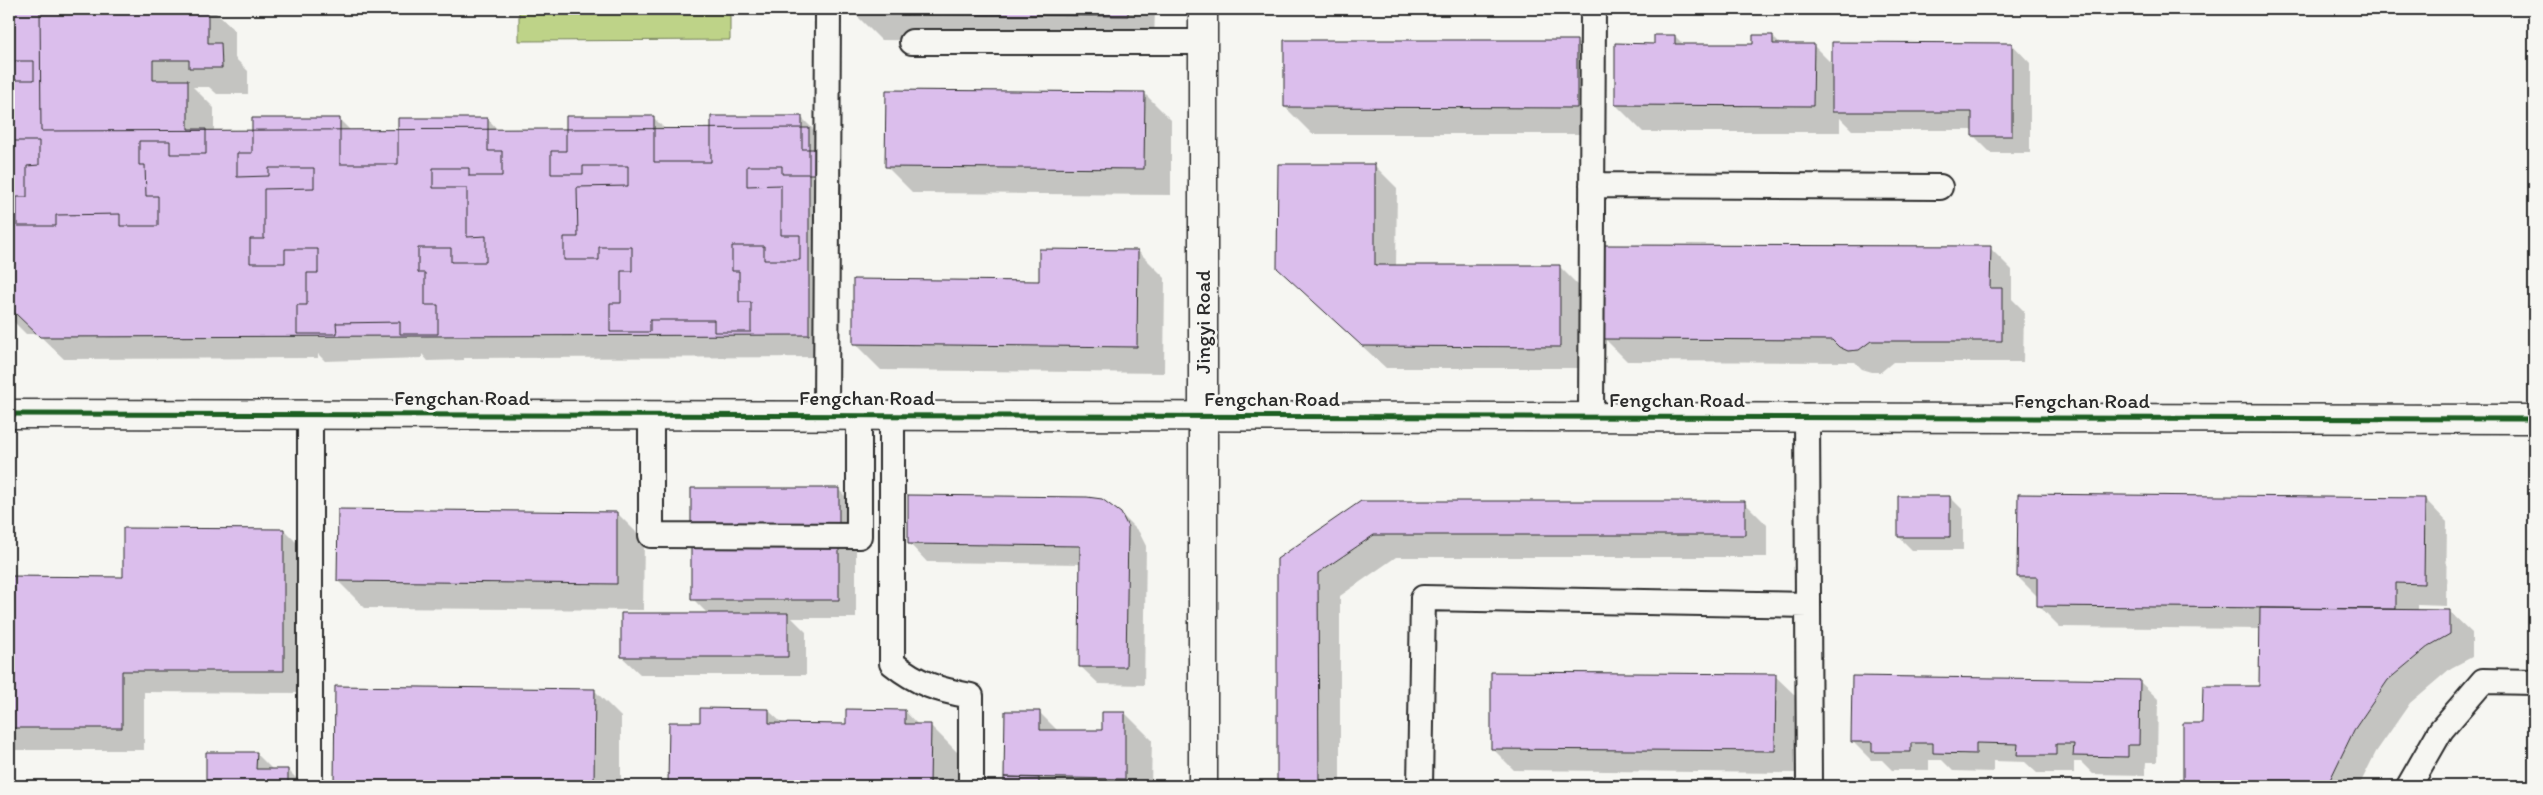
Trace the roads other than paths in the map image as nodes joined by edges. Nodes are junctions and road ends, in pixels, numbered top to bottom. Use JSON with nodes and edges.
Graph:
{"nodes":[{"id":1,"x":828,"y":9,"type":"edge"},
{"id":2,"x":1203,"y":9,"type":"edge"},
{"id":3,"x":1593,"y":9,"type":"edge"},
{"id":4,"x":912,"y":42,"type":"dead end"},
{"id":5,"x":1203,"y":42,"type":"junction"},
{"id":6,"x":1592,"y":185,"type":"junction"},
{"id":7,"x":1940,"y":187,"type":"dead end"},
{"id":8,"x":9,"y":414,"type":"edge"},
{"id":9,"x":310,"y":414,"type":"junction"},
{"id":10,"x":651,"y":414,"type":"junction"},
{"id":11,"x":826,"y":414,"type":"junction"},
{"id":12,"x":859,"y":414,"type":"junction"},
{"id":13,"x":892,"y":414,"type":"junction"},
{"id":14,"x":1203,"y":415,"type":"junction"},
{"id":15,"x":1592,"y":416,"type":"junction"},
{"id":16,"x":1807,"y":416,"type":"junction"},
{"id":17,"x":2534,"y":419,"type":"edge"},
{"id":18,"x":1808,"y":605,"type":"junction"},
{"id":19,"x":2534,"y":682,"type":"edge"},
{"id":20,"x":310,"y":786,"type":"edge"},
{"id":21,"x":971,"y":786,"type":"edge"},
{"id":22,"x":1203,"y":786,"type":"edge"},
{"id":23,"x":1420,"y":786,"type":"edge"},
{"id":24,"x":1809,"y":786,"type":"edge"},
{"id":25,"x":2409,"y":786,"type":"edge"}],
"edges":[{"from":1,"to":11,"type":"lane"},
{"from":2,"to":5,"type":"street","name":"Jingyi Road"},
{"from":3,"to":6,"type":"lane"},
{"from":4,"to":5,"type":"lane"},
{"from":5,"to":14,"type":"street","name":"Jingyi Road"},
{"from":6,"to":7,"type":"lane"},
{"from":6,"to":15,"type":"lane"},
{"from":8,"to":9,"type":"street","name":"Fengchan Road"},
{"from":9,"to":10,"type":"street","name":"Fengchan Road"},
{"from":9,"to":20,"type":"lane"},
{"from":10,"to":11,"type":"street","name":"Fengchan Road"},
{"from":10,"to":12,"type":"lane"},
{"from":11,"to":12,"type":"street","name":"Fengchan Road"},
{"from":12,"to":13,"type":"street","name":"Fengchan Road"},
{"from":13,"to":14,"type":"street","name":"Fengchan Road"},
{"from":13,"to":21,"type":"lane"},
{"from":14,"to":15,"type":"street","name":"Fengchan Road"},
{"from":14,"to":22,"type":"street","name":"Jingyi Road"},
{"from":15,"to":16,"type":"street","name":"Fengchan Road"},
{"from":16,"to":17,"type":"street","name":"Fengchan Road"},
{"from":16,"to":18,"type":"lane"},
{"from":18,"to":23,"type":"lane"},
{"from":18,"to":24,"type":"lane"},
{"from":19,"to":25,"type":"lane"}]}
